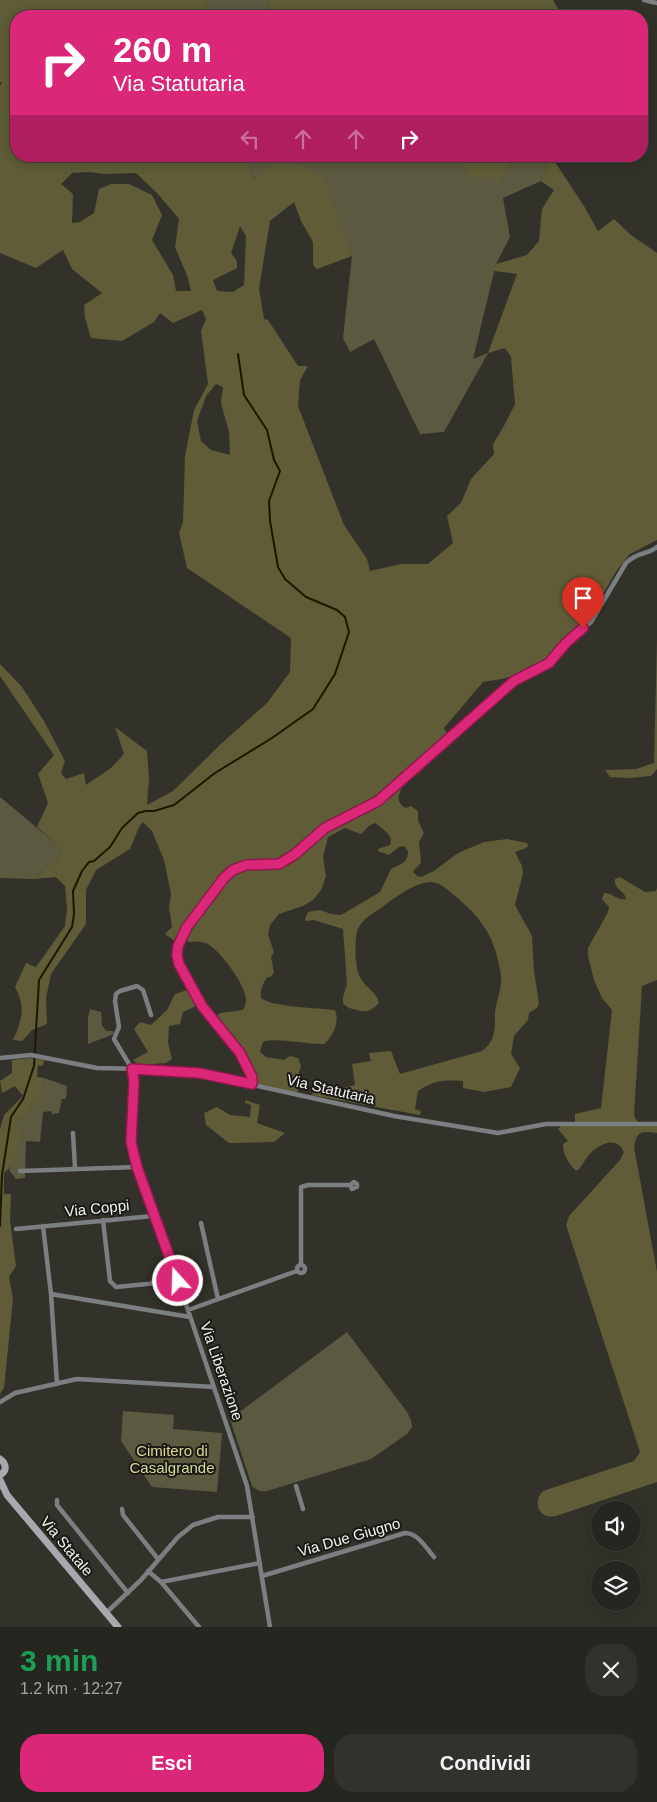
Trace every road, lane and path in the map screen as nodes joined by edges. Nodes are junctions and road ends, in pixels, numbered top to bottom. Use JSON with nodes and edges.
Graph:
{"nodes":[{"id":1,"x":644,"y":0,"type":"edge"},
{"id":2,"x":657,"y":3,"type":"edge"},
{"id":3,"x":657,"y":547,"type":"edge"},
{"id":4,"x":151,"y":1015,"type":"dead end"},
{"id":5,"x":0,"y":1058,"type":"edge"},
{"id":6,"x":132,"y":1069,"type":"junction"},
{"id":7,"x":252,"y":1084,"type":"junction"},
{"id":8,"x":657,"y":1124,"type":"edge"},
{"id":9,"x":73,"y":1133,"type":"dead end"},
{"id":10,"x":137,"y":1167,"type":"junction"},
{"id":11,"x":75,"y":1168,"type":"junction"},
{"id":12,"x":20,"y":1171,"type":"dead end"},
{"id":13,"x":350,"y":1185,"type":"dead end"},
{"id":14,"x":153,"y":1216,"type":"junction"},
{"id":15,"x":103,"y":1220,"type":"junction"},
{"id":16,"x":201,"y":1223,"type":"dead end"},
{"id":17,"x":43,"y":1226,"type":"junction"},
{"id":18,"x":16,"y":1229,"type":"dead end"},
{"id":19,"x":178,"y":1281,"type":"junction"},
{"id":20,"x":51,"y":1294,"type":"junction"},
{"id":21,"x":218,"y":1300,"type":"junction"},
{"id":22,"x":188,"y":1310,"type":"junction"},
{"id":23,"x":190,"y":1317,"type":"junction"},
{"id":24,"x":57,"y":1384,"type":"junction"},
{"id":25,"x":214,"y":1387,"type":"junction"},
{"id":26,"x":0,"y":1402,"type":"edge"},
{"id":27,"x":0,"y":1459,"type":"edge"},
{"id":28,"x":0,"y":1475,"type":"edge"},
{"id":29,"x":0,"y":1480,"type":"edge"},
{"id":30,"x":296,"y":1486,"type":"dead end"},
{"id":31,"x":57,"y":1500,"type":"dead end"},
{"id":32,"x":303,"y":1508,"type":"dead end"},
{"id":33,"x":122,"y":1509,"type":"dead end"},
{"id":34,"x":253,"y":1517,"type":"junction"},
{"id":35,"x":434,"y":1557,"type":"dead end"},
{"id":36,"x":158,"y":1559,"type":"junction"},
{"id":37,"x":260,"y":1563,"type":"junction"},
{"id":38,"x":148,"y":1572,"type":"junction"},
{"id":39,"x":262,"y":1576,"type":"junction"},
{"id":40,"x":161,"y":1582,"type":"junction"},
{"id":41,"x":128,"y":1593,"type":"junction"},
{"id":42,"x":105,"y":1614,"type":"junction"},
{"id":43,"x":118,"y":1627,"type":"edge"},
{"id":44,"x":199,"y":1627,"type":"edge"},
{"id":45,"x":270,"y":1627,"type":"edge"}],
"edges":[{"from":1,"to":2,"type":"street"},
{"from":3,"to":7,"type":"street"},
{"from":4,"to":6,"type":"street"},
{"from":5,"to":6,"type":"street","name":"Via Statutaria"},
{"from":6,"to":7,"type":"street","name":"Via Statutaria"},
{"from":6,"to":10,"type":"street","name":"Via Liberazione"},
{"from":7,"to":8,"type":"street","name":"Via Statutaria"},
{"from":9,"to":11,"type":"street"},
{"from":10,"to":11,"type":"street"},
{"from":10,"to":14,"type":"street","name":"Via Liberazione"},
{"from":11,"to":12,"type":"street"},
{"from":13,"to":21,"type":"street"},
{"from":14,"to":15,"type":"street","name":"Via Coppi"},
{"from":14,"to":19,"type":"street","name":"Via Liberazione"},
{"from":15,"to":17,"type":"street","name":"Via Coppi"},
{"from":15,"to":19,"type":"street"},
{"from":16,"to":21,"type":"street"},
{"from":17,"to":18,"type":"street","name":"Via Coppi"},
{"from":17,"to":20,"type":"street"},
{"from":19,"to":22,"type":"street","name":"Via Liberazione"},
{"from":20,"to":23,"type":"street"},
{"from":20,"to":24,"type":"street"},
{"from":21,"to":22,"type":"street"},
{"from":22,"to":23,"type":"street","name":"Via Liberazione"},
{"from":23,"to":25,"type":"street","name":"Via Liberazione"},
{"from":24,"to":25,"type":"street"},
{"from":24,"to":26,"type":"street"},
{"from":25,"to":34,"type":"street","name":"Via Liberazione"},
{"from":27,"to":28,"type":"main road"},
{"from":29,"to":42,"type":"main road","name":"Via Statale"},
{"from":30,"to":32,"type":"street"},
{"from":31,"to":41,"type":"street"},
{"from":33,"to":36,"type":"street"},
{"from":34,"to":36,"type":"street"},
{"from":34,"to":37,"type":"street","name":"Via Liberazione"},
{"from":35,"to":39,"type":"street","name":"Via Due Giugno"},
{"from":36,"to":38,"type":"street"},
{"from":37,"to":39,"type":"street","name":"Via Liberazione"},
{"from":37,"to":40,"type":"street"},
{"from":38,"to":40,"type":"street"},
{"from":38,"to":41,"type":"street"},
{"from":39,"to":45,"type":"street","name":"Via Liberazione"},
{"from":40,"to":44,"type":"street"},
{"from":41,"to":42,"type":"street"},
{"from":42,"to":43,"type":"main road","name":"Via Statale"}]}
